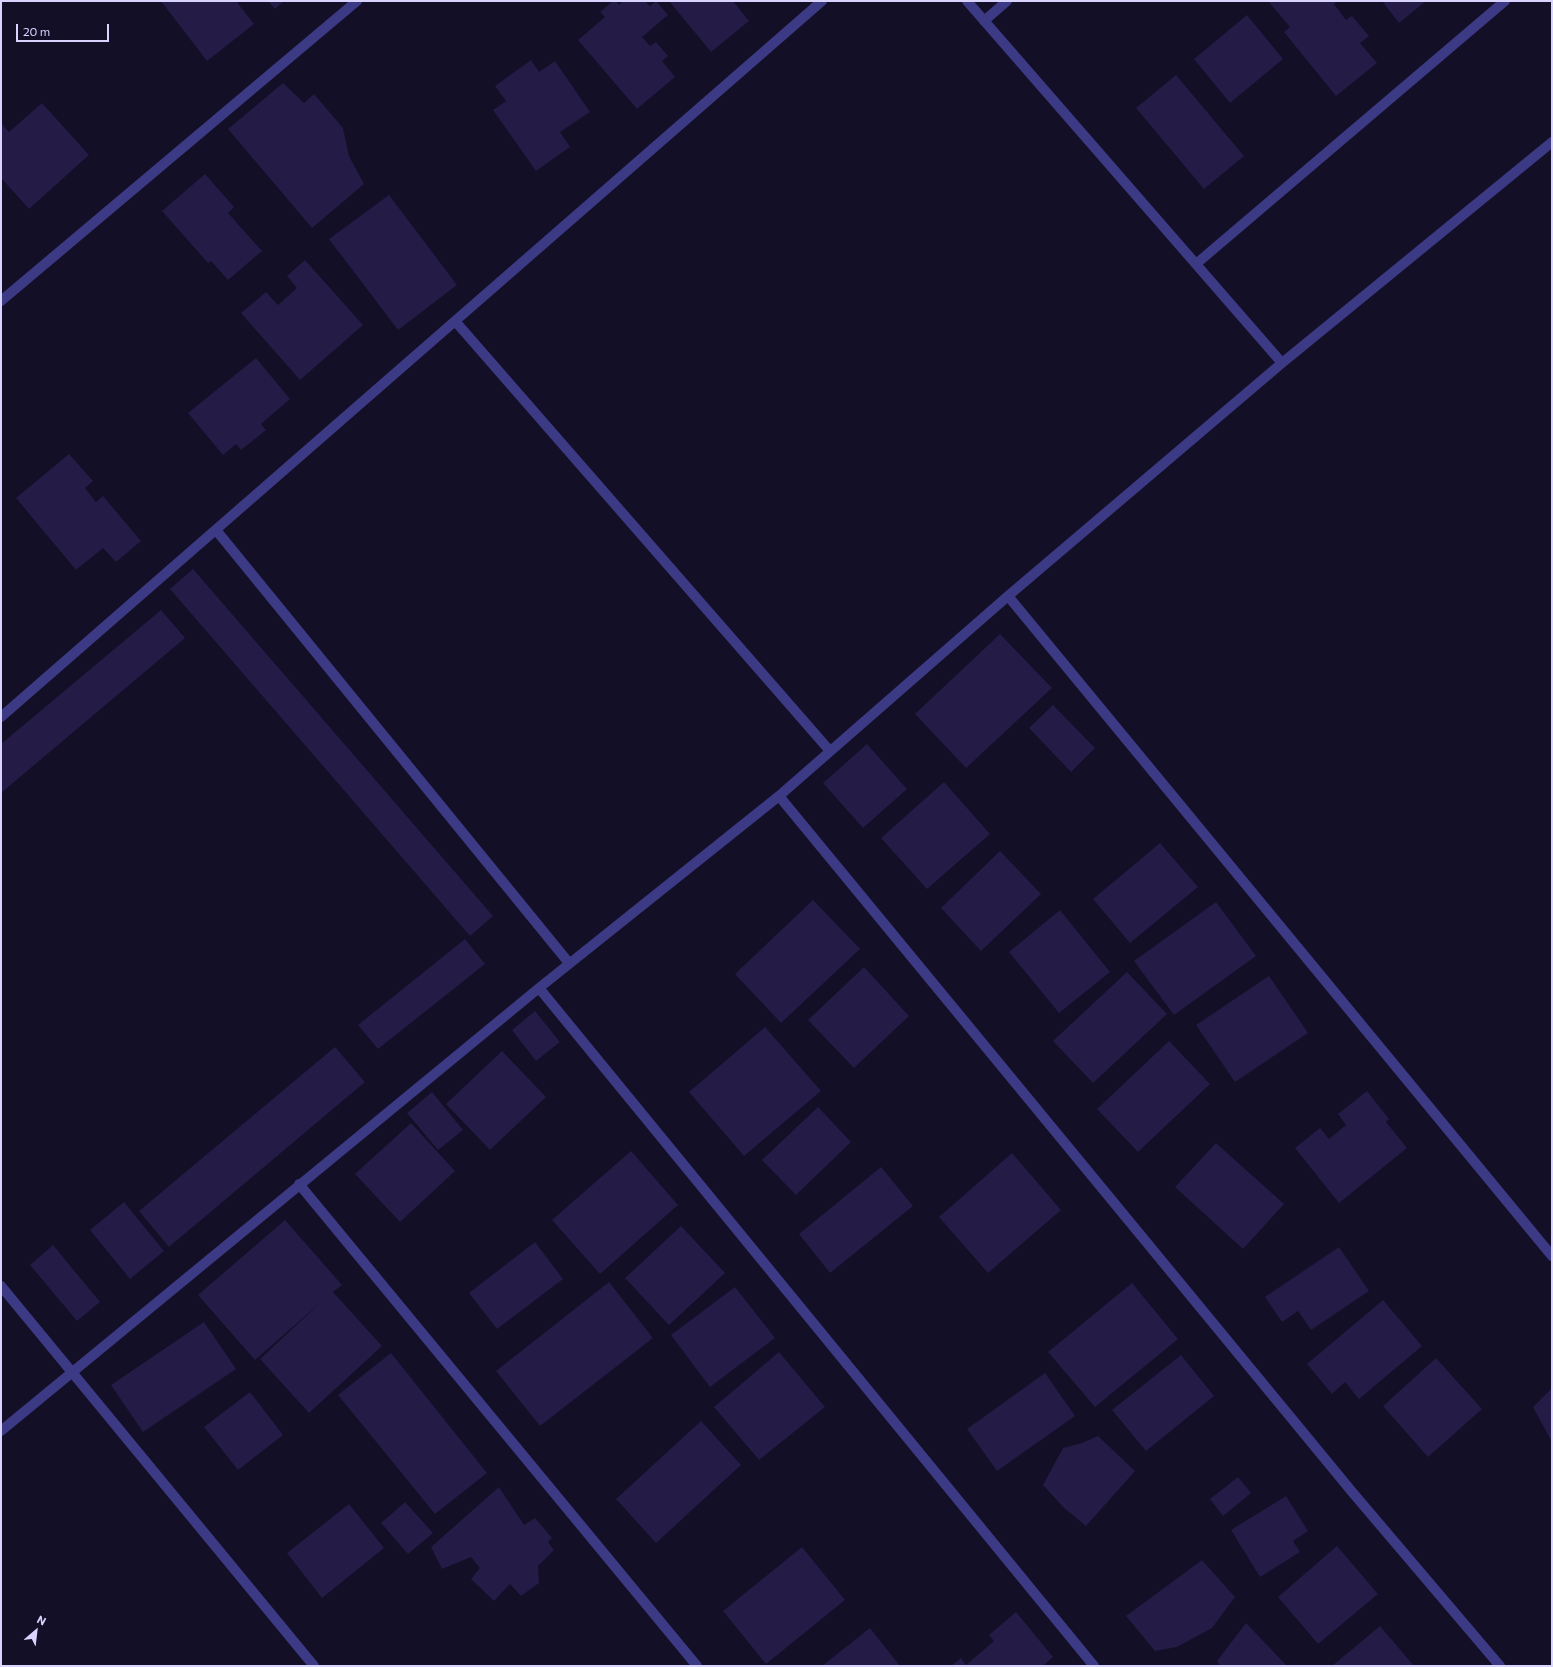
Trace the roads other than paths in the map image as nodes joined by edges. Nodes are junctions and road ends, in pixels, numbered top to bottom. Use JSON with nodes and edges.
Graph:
{"nodes":[{"id":1,"x":357,"y":1,"type":"edge"},
{"id":2,"x":822,"y":1,"type":"edge"},
{"id":3,"x":967,"y":1,"type":"edge"},
{"id":4,"x":1007,"y":1,"type":"edge"},
{"id":5,"x":1505,"y":1,"type":"edge"},
{"id":6,"x":984,"y":21,"type":"junction"},
{"id":7,"x":1552,"y":142,"type":"edge"},
{"id":8,"x":1196,"y":264,"type":"junction"},
{"id":9,"x":1,"y":301,"type":"edge"},
{"id":10,"x":455,"y":321,"type":"junction"},
{"id":11,"x":1282,"y":363,"type":"junction"},
{"id":12,"x":216,"y":530,"type":"junction"},
{"id":13,"x":1008,"y":596,"type":"junction"},
{"id":14,"x":1,"y":717,"type":"edge"},
{"id":15,"x":830,"y":751,"type":"junction"},
{"id":16,"x":779,"y":796,"type":"junction"},
{"id":17,"x":569,"y":963,"type":"junction"},
{"id":18,"x":539,"y":988,"type":"junction"},
{"id":19,"x":299,"y":1184,"type":"junction"},
{"id":20,"x":1552,"y":1256,"type":"edge"},
{"id":21,"x":1,"y":1286,"type":"edge"},
{"id":22,"x":72,"y":1373,"type":"junction"},
{"id":23,"x":1,"y":1431,"type":"edge"},
{"id":24,"x":314,"y":1666,"type":"edge"},
{"id":25,"x":697,"y":1666,"type":"edge"},
{"id":26,"x":1094,"y":1666,"type":"edge"},
{"id":27,"x":1500,"y":1666,"type":"edge"}],
"edges":[{"from":1,"to":9,"type":"street"},
{"from":2,"to":10,"type":"street"},
{"from":3,"to":6,"type":"street"},
{"from":4,"to":6,"type":"street"},
{"from":5,"to":8,"type":"street"},
{"from":6,"to":8,"type":"street"},
{"from":7,"to":11,"type":"street"},
{"from":8,"to":11,"type":"street"},
{"from":10,"to":12,"type":"street"},
{"from":10,"to":15,"type":"street"},
{"from":11,"to":13,"type":"street"},
{"from":12,"to":14,"type":"street"},
{"from":12,"to":17,"type":"street"},
{"from":13,"to":15,"type":"street"},
{"from":13,"to":20,"type":"street"},
{"from":15,"to":16,"type":"street"},
{"from":16,"to":17,"type":"street"},
{"from":16,"to":27,"type":"street"},
{"from":17,"to":18,"type":"street"},
{"from":18,"to":19,"type":"street"},
{"from":18,"to":26,"type":"street"},
{"from":19,"to":22,"type":"street"},
{"from":19,"to":25,"type":"street"},
{"from":21,"to":22,"type":"street"},
{"from":22,"to":23,"type":"street"},
{"from":22,"to":24,"type":"street"}]}
